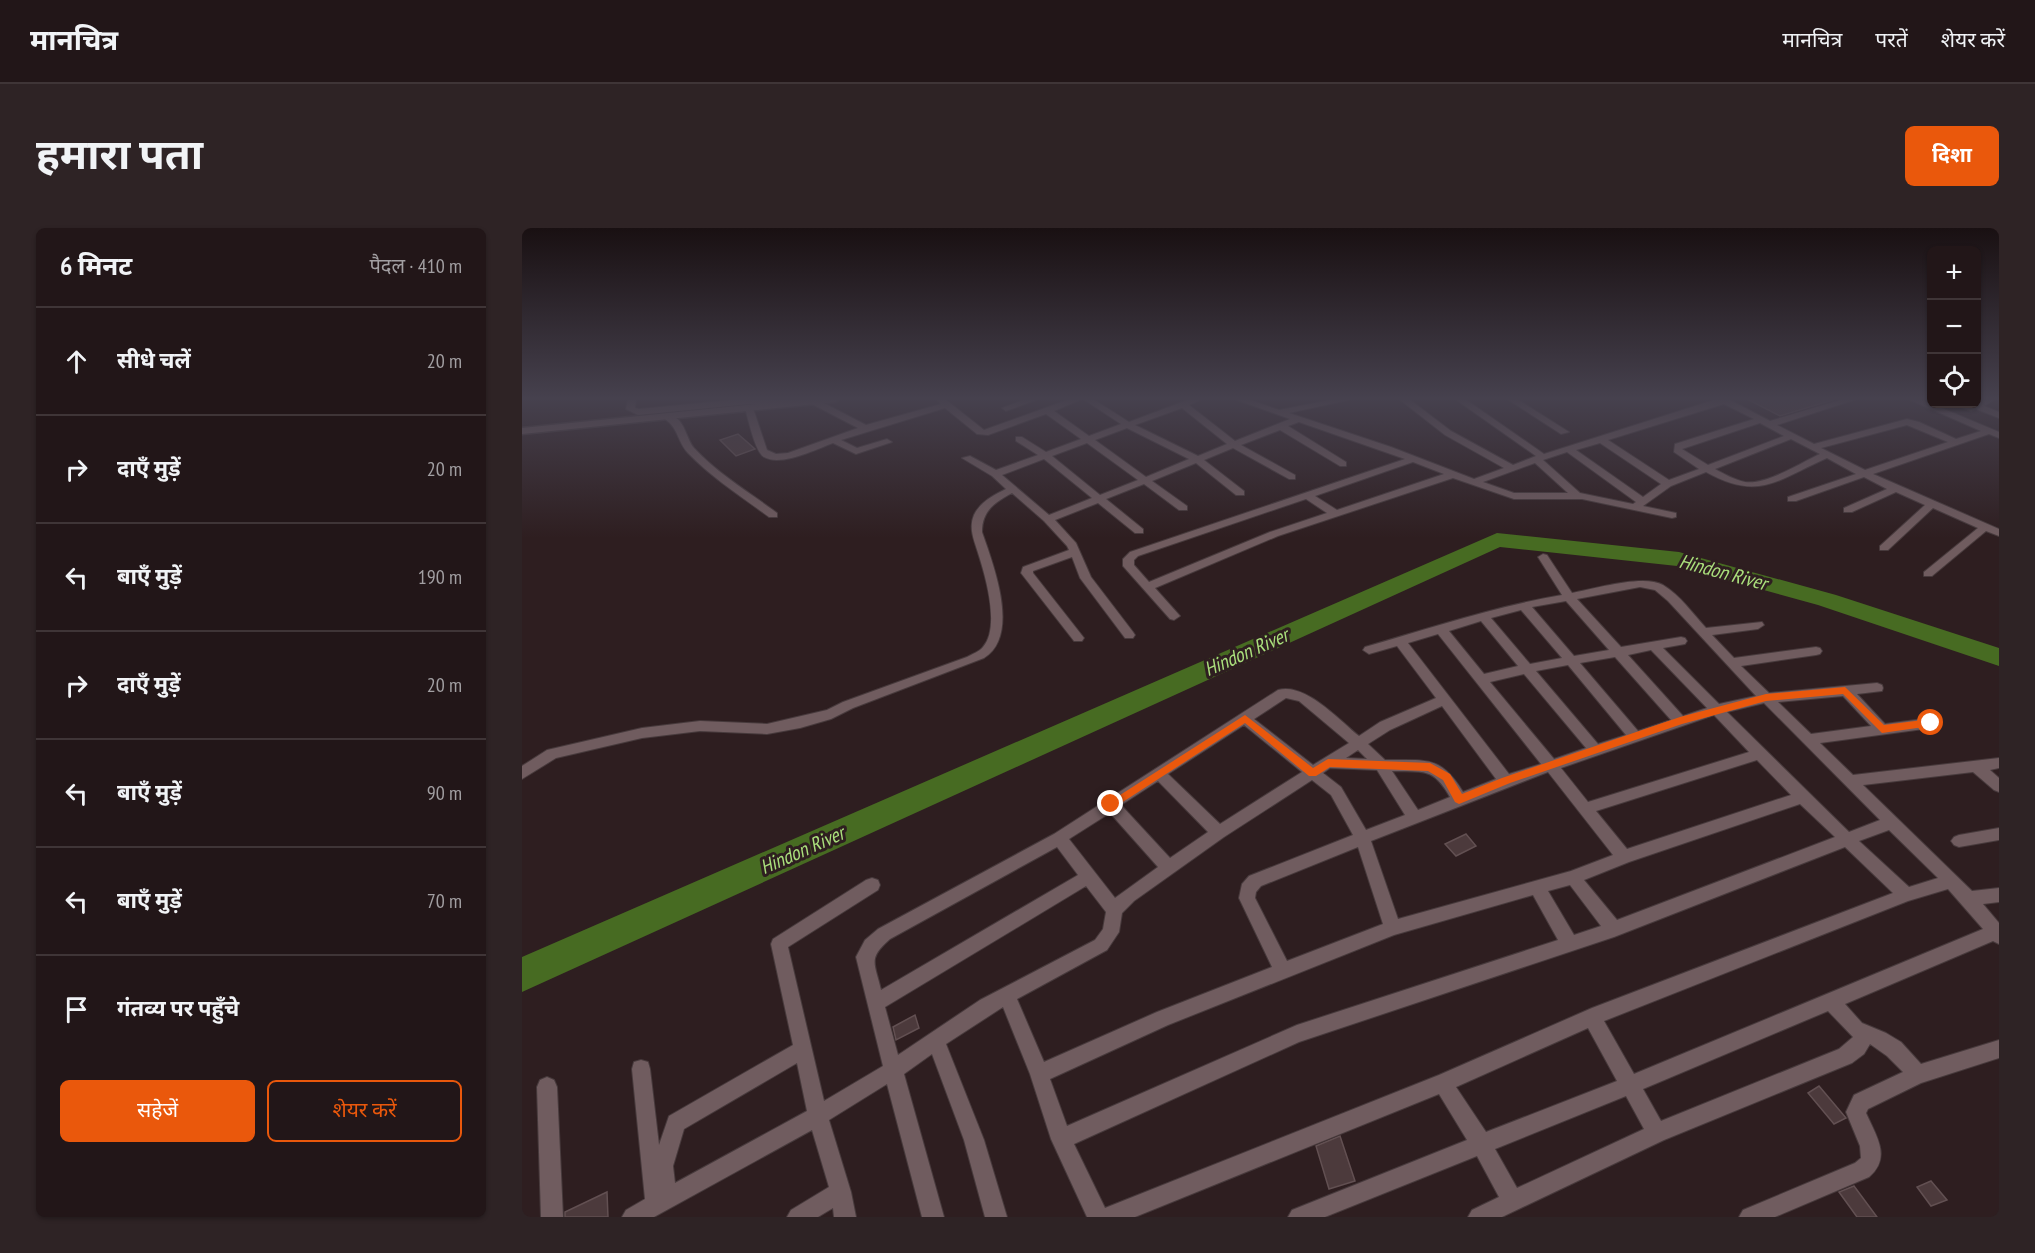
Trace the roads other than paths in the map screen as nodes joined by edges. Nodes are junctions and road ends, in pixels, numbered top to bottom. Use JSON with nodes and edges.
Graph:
{"nodes":[{"id":1,"x":687,"y":445,"type":"edge"},
{"id":2,"x":762,"y":445,"type":"edge"},
{"id":3,"x":817,"y":445,"type":"edge"},
{"id":4,"x":845,"y":445,"type":"edge"},
{"id":5,"x":876,"y":445,"type":"edge"},
{"id":6,"x":1029,"y":445,"type":"edge"},
{"id":7,"x":1073,"y":445,"type":"edge"},
{"id":8,"x":1096,"y":445,"type":"edge"},
{"id":9,"x":1169,"y":445,"type":"edge"},
{"id":10,"x":1234,"y":445,"type":"joint"},
{"id":11,"x":1312,"y":445,"type":"edge"},
{"id":12,"x":1374,"y":445,"type":"edge"},
{"id":13,"x":1470,"y":445,"type":"edge"},
{"id":14,"x":1522,"y":445,"type":"edge"},
{"id":15,"x":1586,"y":445,"type":"edge"},
{"id":16,"x":1610,"y":445,"type":"edge"},
{"id":17,"x":1687,"y":445,"type":"edge"},
{"id":18,"x":1769,"y":445,"type":"edge"},
{"id":19,"x":1809,"y":445,"type":"edge"},
{"id":20,"x":1820,"y":445,"type":"edge"},
{"id":21,"x":1946,"y":445,"type":"edge"},
{"id":22,"x":1813,"y":447,"type":"junction"},
{"id":23,"x":1570,"y":450,"type":"junction"},
{"id":24,"x":1827,"y":455,"type":"junction"},
{"id":25,"x":1046,"y":456,"type":"junction"},
{"id":26,"x":967,"y":458,"type":"dead end"},
{"id":27,"x":1539,"y":458,"type":"junction"},
{"id":28,"x":1196,"y":459,"type":"junction"},
{"id":29,"x":1413,"y":459,"type":"junction"},
{"id":30,"x":1343,"y":464,"type":"dead end"},
{"id":31,"x":1512,"y":468,"type":"junction"},
{"id":32,"x":1710,"y":469,"type":"junction"},
{"id":33,"x":995,"y":474,"type":"junction"},
{"id":34,"x":1454,"y":474,"type":"junction"},
{"id":35,"x":1866,"y":475,"type":"junction"},
{"id":36,"x":1292,"y":477,"type":"dead end"},
{"id":37,"x":1144,"y":480,"type":"junction"},
{"id":38,"x":1474,"y":482,"type":"junction"},
{"id":39,"x":1668,"y":484,"type":"junction"},
{"id":40,"x":1013,"y":489,"type":"junction"},
{"id":41,"x":1895,"y":489,"type":"junction"},
{"id":42,"x":1240,"y":493,"type":"dead end"},
{"id":43,"x":1306,"y":494,"type":"junction"},
{"id":44,"x":1576,"y":495,"type":"junction"},
{"id":45,"x":1792,"y":498,"type":"dead end"},
{"id":46,"x":1101,"y":499,"type":"junction"},
{"id":47,"x":1638,"y":504,"type":"junction"},
{"id":48,"x":1931,"y":505,"type":"junction"},
{"id":49,"x":1183,"y":508,"type":"dead end"},
{"id":50,"x":1848,"y":510,"type":"dead end"},
{"id":51,"x":1336,"y":514,"type":"junction"},
{"id":52,"x":773,"y":515,"type":"dead end"},
{"id":53,"x":1672,"y":515,"type":"dead end"},
{"id":54,"x":1048,"y":519,"type":"junction"},
{"id":55,"x":1985,"y":527,"type":"junction"},
{"id":56,"x":1139,"y":531,"type":"dead end"},
{"id":57,"x":1999,"y":533,"type":"edge"},
{"id":58,"x":1884,"y":548,"type":"dead end"},
{"id":59,"x":1075,"y":552,"type":"junction"},
{"id":60,"x":1543,"y":557,"type":"dead end"},
{"id":61,"x":1928,"y":574,"type":"dead end"},
{"id":62,"x":1147,"y":587,"type":"junction"},
{"id":63,"x":1569,"y":597,"type":"junction"},
{"id":64,"x":1524,"y":605,"type":"junction"},
{"id":65,"x":1174,"y":616,"type":"dead end"},
{"id":66,"x":1483,"y":616,"type":"junction"},
{"id":67,"x":1758,"y":625,"type":"dead end"},
{"id":68,"x":1440,"y":628,"type":"junction"},
{"id":69,"x":1704,"y":632,"type":"junction"},
{"id":70,"x":1129,"y":635,"type":"dead end"},
{"id":71,"x":1078,"y":638,"type":"dead end"},
{"id":72,"x":1399,"y":640,"type":"junction"},
{"id":73,"x":1681,"y":641,"type":"dead end"},
{"id":74,"x":1655,"y":647,"type":"junction"},
{"id":75,"x":1369,"y":650,"type":"dead end"},
{"id":76,"x":1816,"y":651,"type":"dead end"},
{"id":77,"x":1619,"y":652,"type":"junction"},
{"id":78,"x":1569,"y":661,"type":"junction"},
{"id":79,"x":1731,"y":663,"type":"junction"},
{"id":80,"x":1529,"y":668,"type":"junction"},
{"id":81,"x":1480,"y":680,"type":"junction"},
{"id":82,"x":1877,"y":688,"type":"dead end"},
{"id":83,"x":1845,"y":691,"type":"junction"},
{"id":84,"x":1766,"y":698,"type":"junction"},
{"id":85,"x":1444,"y":700,"type":"junction"},
{"id":86,"x":1715,"y":710,"type":"junction"},
{"id":87,"x":1245,"y":718,"type":"junction"},
{"id":88,"x":1680,"y":721,"type":"junction"},
{"id":89,"x":1931,"y":723,"type":"dead end"},
{"id":90,"x":1882,"y":729,"type":"junction"},
{"id":91,"x":1636,"y":738,"type":"junction"},
{"id":92,"x":1808,"y":739,"type":"junction"},
{"id":93,"x":1360,"y":744,"type":"junction"},
{"id":94,"x":1595,"y":750,"type":"junction"},
{"id":95,"x":1758,"y":754,"type":"junction"},
{"id":96,"x":1328,"y":763,"type":"junction"},
{"id":97,"x":1999,"y":763,"type":"edge"},
{"id":98,"x":1381,"y":765,"type":"junction"},
{"id":99,"x":1549,"y":765,"type":"junction"},
{"id":100,"x":1976,"y":766,"type":"junction"},
{"id":101,"x":522,"y":773,"type":"edge"},
{"id":102,"x":1158,"y":773,"type":"junction"},
{"id":103,"x":1312,"y":773,"type":"junction"},
{"id":104,"x":1506,"y":781,"type":"junction"},
{"id":105,"x":1851,"y":781,"type":"junction"},
{"id":106,"x":1999,"y":786,"type":"edge"},
{"id":107,"x":1802,"y":798,"type":"junction"},
{"id":108,"x":1459,"y":799,"type":"junction"},
{"id":109,"x":1111,"y":804,"type":"junction"},
{"id":110,"x":1585,"y":809,"type":"junction"},
{"id":111,"x":1414,"y":816,"type":"junction"},
{"id":112,"x":1892,"y":822,"type":"junction"},
{"id":113,"x":1219,"y":833,"type":"junction"},
{"id":114,"x":1999,"y":834,"type":"edge"},
{"id":115,"x":1362,"y":837,"type":"junction"},
{"id":116,"x":1059,"y":838,"type":"junction"},
{"id":117,"x":1848,"y":839,"type":"junction"},
{"id":118,"x":1959,"y":841,"type":"dead end"},
{"id":119,"x":1624,"y":857,"type":"junction"},
{"id":120,"x":1169,"y":868,"type":"junction"},
{"id":121,"x":1089,"y":877,"type":"junction"},
{"id":122,"x":1573,"y":877,"type":"junction"},
{"id":123,"x":1951,"y":881,"type":"junction"},
{"id":124,"x":872,"y":885,"type":"dead end"},
{"id":125,"x":1537,"y":888,"type":"junction"},
{"id":126,"x":1906,"y":895,"type":"junction"},
{"id":127,"x":1999,"y":895,"type":"edge"},
{"id":128,"x":1969,"y":899,"type":"junction"},
{"id":129,"x":1114,"y":910,"type":"junction"},
{"id":130,"x":1394,"y":928,"type":"junction"},
{"id":131,"x":1614,"y":929,"type":"junction"},
{"id":132,"x":1997,"y":934,"type":"edge"},
{"id":133,"x":1570,"y":944,"type":"junction"},
{"id":134,"x":1282,"y":970,"type":"junction"},
{"id":135,"x":1007,"y":995,"type":"junction"},
{"id":136,"x":1831,"y":1001,"type":"junction"},
{"id":137,"x":875,"y":1003,"type":"junction"},
{"id":138,"x":1592,"y":1017,"type":"junction"},
{"id":139,"x":1866,"y":1033,"type":"junction"},
{"id":140,"x":936,"y":1041,"type":"junction"},
{"id":141,"x":803,"y":1049,"type":"junction"},
{"id":142,"x":1999,"y":1049,"type":"edge"},
{"id":143,"x":641,"y":1069,"type":"dead end"},
{"id":144,"x":893,"y":1070,"type":"junction"},
{"id":145,"x":1039,"y":1074,"type":"junction"},
{"id":146,"x":1918,"y":1074,"type":"junction"},
{"id":147,"x":1443,"y":1083,"type":"junction"},
{"id":148,"x":1630,"y":1085,"type":"junction"},
{"id":149,"x":547,"y":1087,"type":"dead end"},
{"id":150,"x":818,"y":1116,"type":"junction"},
{"id":151,"x":1658,"y":1133,"type":"junction"},
{"id":152,"x":1061,"y":1139,"type":"junction"},
{"id":153,"x":1480,"y":1143,"type":"junction"},
{"id":154,"x":841,"y":1192,"type":"junction"},
{"id":155,"x":662,"y":1201,"type":"junction"},
{"id":156,"x":1512,"y":1201,"type":"junction"},
{"id":157,"x":552,"y":1217,"type":"edge"},
{"id":158,"x":633,"y":1217,"type":"edge"},
{"id":159,"x":798,"y":1217,"type":"edge"},
{"id":160,"x":845,"y":1217,"type":"edge"},
{"id":161,"x":933,"y":1217,"type":"edge"},
{"id":162,"x":996,"y":1217,"type":"edge"},
{"id":163,"x":1098,"y":1217,"type":"edge"},
{"id":164,"x":1109,"y":1217,"type":"edge"},
{"id":165,"x":1299,"y":1217,"type":"edge"},
{"id":166,"x":1479,"y":1217,"type":"edge"},
{"id":167,"x":1750,"y":1217,"type":"edge"}],
"edges":[{"from":1,"to":52,"type":"street"},
{"from":2,"to":3,"type":"street"},
{"from":4,"to":5,"type":"street"},
{"from":6,"to":25,"type":"street"},
{"from":7,"to":25,"type":"street"},
{"from":8,"to":37,"type":"street"},
{"from":9,"to":28,"type":"street"},
{"from":10,"to":28,"type":"street"},
{"from":10,"to":36,"type":"street"},
{"from":11,"to":30,"type":"street"},
{"from":12,"to":29,"type":"street"},
{"from":13,"to":31,"type":"street"},
{"from":14,"to":27,"type":"street"},
{"from":15,"to":23,"type":"street"},
{"from":16,"to":39,"type":"street"},
{"from":17,"to":32,"type":"street"},
{"from":18,"to":32,"type":"street"},
{"from":19,"to":22,"type":"street"},
{"from":20,"to":22,"type":"street"},
{"from":21,"to":35,"type":"street"},
{"from":22,"to":24,"type":"street"},
{"from":23,"to":27,"type":"street"},
{"from":23,"to":47,"type":"street"},
{"from":24,"to":32,"type":"street"},
{"from":24,"to":35,"type":"street"},
{"from":25,"to":33,"type":"street"},
{"from":25,"to":46,"type":"street"},
{"from":26,"to":33,"type":"street"},
{"from":27,"to":31,"type":"street"},
{"from":27,"to":44,"type":"street"},
{"from":28,"to":37,"type":"street"},
{"from":28,"to":42,"type":"street"},
{"from":29,"to":34,"type":"street"},
{"from":29,"to":43,"type":"street"},
{"from":31,"to":38,"type":"street"},
{"from":32,"to":39,"type":"street"},
{"from":33,"to":40,"type":"street"},
{"from":34,"to":38,"type":"street"},
{"from":34,"to":51,"type":"street"},
{"from":35,"to":41,"type":"street"},
{"from":35,"to":45,"type":"street"},
{"from":37,"to":46,"type":"street"},
{"from":37,"to":49,"type":"street"},
{"from":38,"to":44,"type":"street"},
{"from":39,"to":47,"type":"street"},
{"from":40,"to":54,"type":"street"},
{"from":40,"to":101,"type":"street"},
{"from":41,"to":48,"type":"street"},
{"from":41,"to":50,"type":"street"},
{"from":43,"to":51,"type":"street"},
{"from":43,"to":62,"type":"street"},
{"from":44,"to":47,"type":"street"},
{"from":46,"to":54,"type":"street"},
{"from":46,"to":56,"type":"street"},
{"from":47,"to":53,"type":"street"},
{"from":48,"to":55,"type":"street"},
{"from":48,"to":58,"type":"street"},
{"from":51,"to":62,"type":"street"},
{"from":54,"to":59,"type":"street"},
{"from":55,"to":57,"type":"street"},
{"from":55,"to":61,"type":"street"},
{"from":59,"to":70,"type":"street"},
{"from":59,"to":71,"type":"street"},
{"from":60,"to":63,"type":"street"},
{"from":62,"to":65,"type":"street"},
{"from":63,"to":64,"type":"street"},
{"from":63,"to":69,"type":"street"},
{"from":63,"to":77,"type":"street"},
{"from":64,"to":66,"type":"street"},
{"from":64,"to":78,"type":"street"},
{"from":66,"to":68,"type":"street"},
{"from":66,"to":80,"type":"street"},
{"from":67,"to":69,"type":"street"},
{"from":68,"to":72,"type":"street"},
{"from":68,"to":81,"type":"street"},
{"from":69,"to":79,"type":"street"},
{"from":72,"to":75,"type":"street"},
{"from":72,"to":85,"type":"street"},
{"from":73,"to":74,"type":"street"},
{"from":74,"to":77,"type":"street"},
{"from":74,"to":86,"type":"street"},
{"from":76,"to":79,"type":"street"},
{"from":77,"to":78,"type":"street"},
{"from":77,"to":88,"type":"street"},
{"from":78,"to":80,"type":"street"},
{"from":78,"to":91,"type":"street"},
{"from":79,"to":84,"type":"street"},
{"from":80,"to":81,"type":"street"},
{"from":80,"to":94,"type":"street"},
{"from":81,"to":99,"type":"street"},
{"from":82,"to":83,"type":"street"},
{"from":83,"to":84,"type":"street"},
{"from":83,"to":90,"type":"street"},
{"from":84,"to":86,"type":"street"},
{"from":84,"to":92,"type":"street"},
{"from":85,"to":93,"type":"street"},
{"from":85,"to":104,"type":"street"},
{"from":86,"to":88,"type":"street"},
{"from":86,"to":95,"type":"street"},
{"from":87,"to":93,"type":"street"},
{"from":87,"to":102,"type":"street"},
{"from":87,"to":103,"type":"street"},
{"from":88,"to":91,"type":"street"},
{"from":89,"to":90,"type":"street"},
{"from":90,"to":92,"type":"street"},
{"from":91,"to":94,"type":"street"},
{"from":92,"to":105,"type":"street"},
{"from":93,"to":96,"type":"street"},
{"from":93,"to":98,"type":"street"},
{"from":94,"to":99,"type":"street"},
{"from":95,"to":107,"type":"street"},
{"from":95,"to":110,"type":"street"},
{"from":96,"to":98,"type":"street"},
{"from":96,"to":103,"type":"street"},
{"from":97,"to":100,"type":"street"},
{"from":98,"to":108,"type":"street"},
{"from":98,"to":111,"type":"street"},
{"from":99,"to":104,"type":"street"},
{"from":99,"to":110,"type":"street"},
{"from":100,"to":105,"type":"street"},
{"from":100,"to":106,"type":"street"},
{"from":102,"to":109,"type":"street"},
{"from":102,"to":113,"type":"street"},
{"from":103,"to":113,"type":"street"},
{"from":103,"to":115,"type":"street"},
{"from":104,"to":108,"type":"street"},
{"from":105,"to":112,"type":"street"},
{"from":107,"to":117,"type":"street"},
{"from":107,"to":119,"type":"street"},
{"from":108,"to":111,"type":"street"},
{"from":109,"to":116,"type":"street"},
{"from":109,"to":120,"type":"street"},
{"from":110,"to":119,"type":"street"},
{"from":111,"to":115,"type":"street"},
{"from":112,"to":117,"type":"street"},
{"from":112,"to":123,"type":"street"},
{"from":113,"to":120,"type":"street"},
{"from":114,"to":118,"type":"street"},
{"from":115,"to":130,"type":"street"},
{"from":115,"to":134,"type":"street"},
{"from":116,"to":121,"type":"street"},
{"from":116,"to":137,"type":"street"},
{"from":117,"to":126,"type":"street"},
{"from":117,"to":131,"type":"street"},
{"from":119,"to":122,"type":"street"},
{"from":120,"to":129,"type":"street"},
{"from":121,"to":129,"type":"street"},
{"from":121,"to":137,"type":"street"},
{"from":122,"to":125,"type":"street"},
{"from":122,"to":131,"type":"street"},
{"from":123,"to":126,"type":"street"},
{"from":123,"to":128,"type":"street"},
{"from":124,"to":141,"type":"street"},
{"from":125,"to":130,"type":"street"},
{"from":125,"to":133,"type":"street"},
{"from":126,"to":138,"type":"street"},
{"from":127,"to":128,"type":"street"},
{"from":128,"to":132,"type":"street"},
{"from":129,"to":135,"type":"street"},
{"from":130,"to":134,"type":"street"},
{"from":131,"to":133,"type":"street"},
{"from":132,"to":136,"type":"street"},
{"from":133,"to":152,"type":"street"},
{"from":134,"to":145,"type":"street"},
{"from":135,"to":140,"type":"street"},
{"from":135,"to":145,"type":"street"},
{"from":136,"to":139,"type":"street"},
{"from":136,"to":148,"type":"street"},
{"from":137,"to":144,"type":"street"},
{"from":138,"to":147,"type":"street"},
{"from":138,"to":148,"type":"street"},
{"from":139,"to":146,"type":"street"},
{"from":139,"to":151,"type":"street"},
{"from":140,"to":144,"type":"street"},
{"from":140,"to":162,"type":"street"},
{"from":141,"to":150,"type":"street"},
{"from":141,"to":155,"type":"street"},
{"from":142,"to":146,"type":"street"},
{"from":143,"to":155,"type":"street"},
{"from":144,"to":150,"type":"street"},
{"from":144,"to":161,"type":"street"},
{"from":145,"to":152,"type":"street"},
{"from":146,"to":167,"type":"street"},
{"from":147,"to":153,"type":"street"},
{"from":147,"to":164,"type":"street"},
{"from":148,"to":151,"type":"street"},
{"from":148,"to":153,"type":"street"},
{"from":149,"to":157,"type":"street"},
{"from":150,"to":154,"type":"street"},
{"from":150,"to":155,"type":"street"},
{"from":151,"to":156,"type":"street"},
{"from":152,"to":163,"type":"street"},
{"from":153,"to":156,"type":"street"},
{"from":153,"to":165,"type":"street"},
{"from":154,"to":159,"type":"street"},
{"from":154,"to":160,"type":"street"},
{"from":155,"to":158,"type":"street"},
{"from":156,"to":166,"type":"street"}]}
